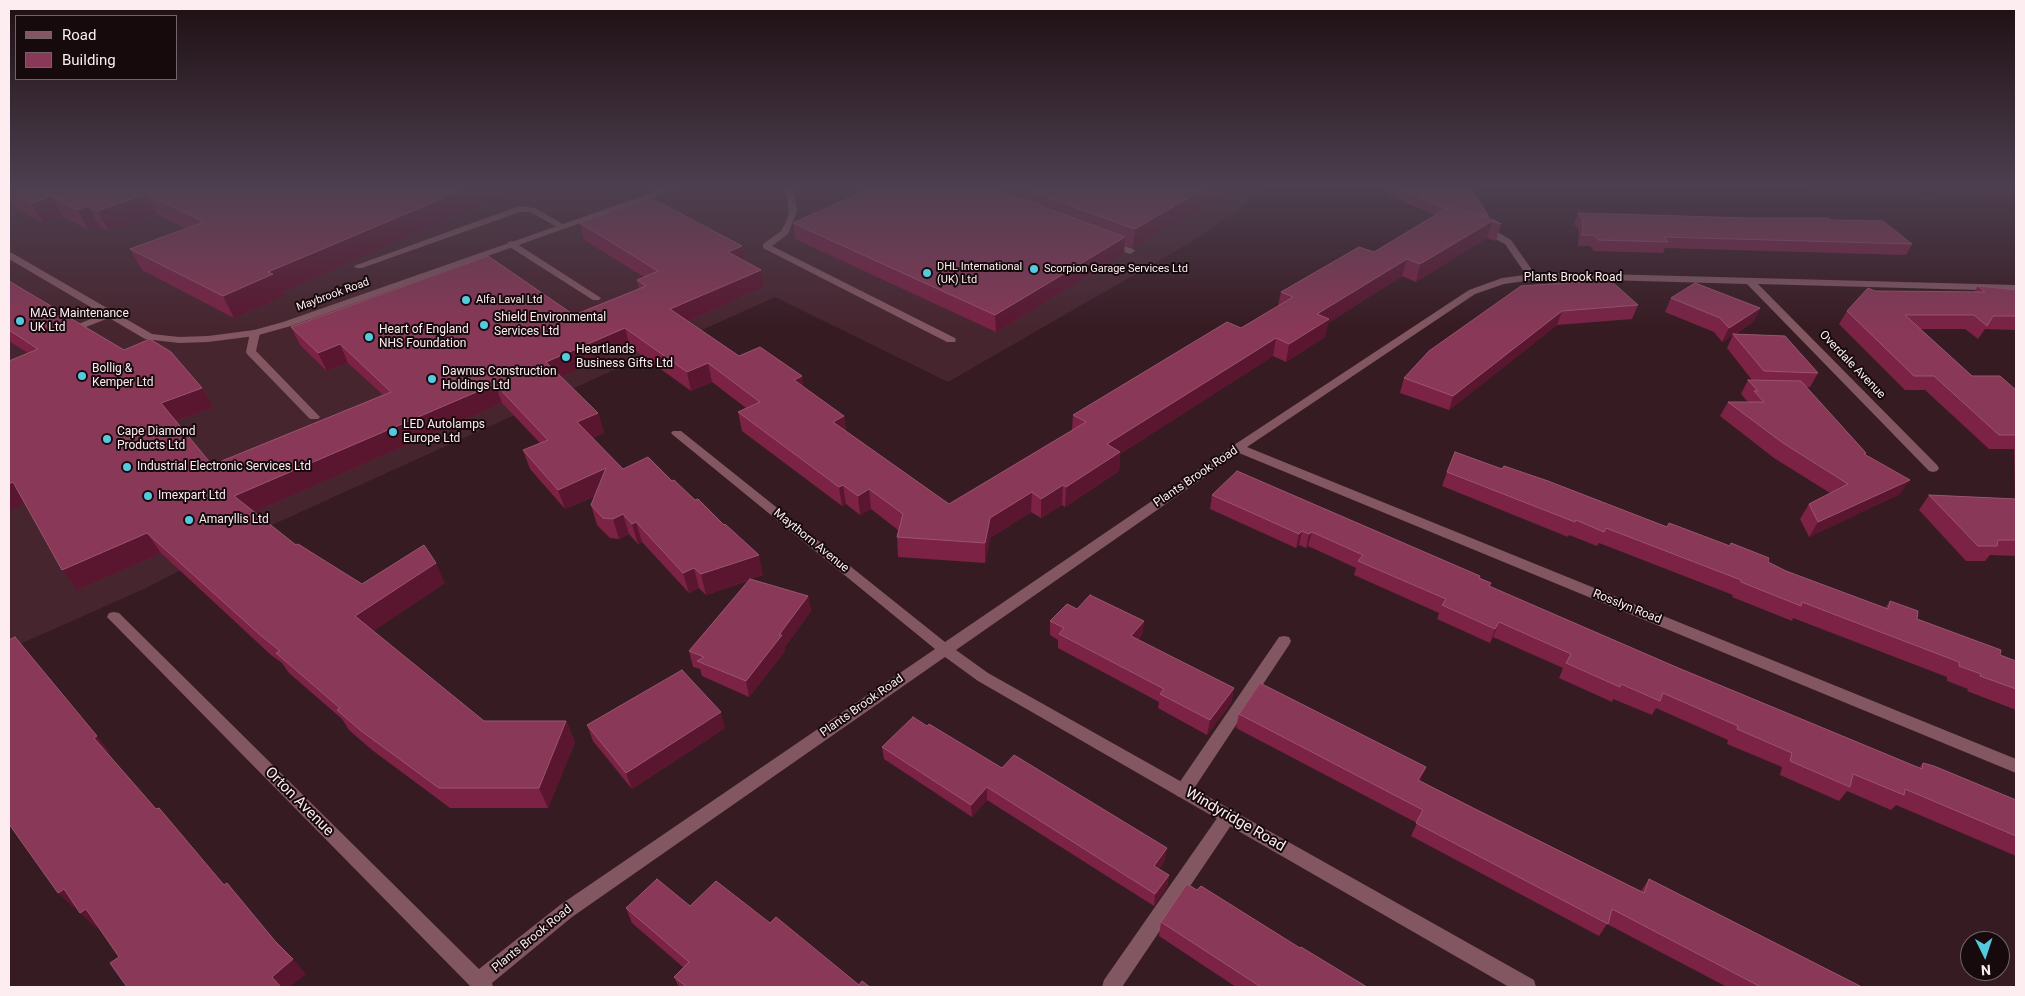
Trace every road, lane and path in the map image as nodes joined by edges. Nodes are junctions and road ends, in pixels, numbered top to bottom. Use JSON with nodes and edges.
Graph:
{"nodes":[{"id":1,"x":445,"y":235,"type":"edge"},
{"id":2,"x":536,"y":235,"type":"edge"},
{"id":3,"x":780,"y":235,"type":"edge"},
{"id":4,"x":1497,"y":235,"type":"edge"},
{"id":5,"x":1104,"y":241,"type":"edge"},
{"id":6,"x":512,"y":244,"type":"junction"},
{"id":7,"x":1130,"y":251,"type":"dead end"},
{"id":8,"x":9,"y":255,"type":"edge"},
{"id":9,"x":359,"y":266,"type":"dead end"},
{"id":10,"x":1532,"y":277,"type":"junction"},
{"id":11,"x":1751,"y":282,"type":"junction"},
{"id":12,"x":2016,"y":288,"type":"edge"},
{"id":13,"x":596,"y":298,"type":"dead end"},
{"id":14,"x":110,"y":314,"type":"junction"},
{"id":15,"x":69,"y":330,"type":"edge"},
{"id":16,"x":255,"y":333,"type":"junction"},
{"id":17,"x":951,"y":340,"type":"dead end"},
{"id":18,"x":314,"y":417,"type":"dead end"},
{"id":19,"x":677,"y":433,"type":"dead end"},
{"id":20,"x":1238,"y":448,"type":"junction"},
{"id":21,"x":1933,"y":468,"type":"dead end"},
{"id":22,"x":114,"y":617,"type":"dead end"},
{"id":23,"x":1284,"y":641,"type":"dead end"},
{"id":24,"x":944,"y":649,"type":"junction"},
{"id":25,"x":2016,"y":766,"type":"edge"},
{"id":26,"x":1183,"y":791,"type":"junction"},
{"id":27,"x":1228,"y":816,"type":"junction"},
{"id":28,"x":481,"y":985,"type":"edge"},
{"id":29,"x":1111,"y":987,"type":"edge"},
{"id":30,"x":1528,"y":987,"type":"edge"}],
"edges":[{"from":1,"to":9,"type":"street"},
{"from":2,"to":6,"type":"street","name":"Maybrook Road"},
{"from":3,"to":17,"type":"street"},
{"from":4,"to":10,"type":"street"},
{"from":5,"to":7,"type":"street"},
{"from":6,"to":13,"type":"street"},
{"from":6,"to":16,"type":"street","name":"Maybrook Road"},
{"from":8,"to":14,"type":"street","name":"Maybrook Road"},
{"from":10,"to":11,"type":"street","name":"Plants Brook Road"},
{"from":10,"to":20,"type":"street","name":"Plants Brook Road"},
{"from":11,"to":12,"type":"street","name":"Plants Brook Road"},
{"from":11,"to":21,"type":"street","name":"Overdale Avenue"},
{"from":14,"to":15,"type":"street"},
{"from":14,"to":16,"type":"street","name":"Maybrook Road"},
{"from":16,"to":18,"type":"street"},
{"from":19,"to":24,"type":"street","name":"Maythorn Avenue"},
{"from":20,"to":24,"type":"street","name":"Plants Brook Road"},
{"from":20,"to":25,"type":"street","name":"Rosslyn Road"},
{"from":22,"to":28,"type":"street","name":"Orton Avenue"},
{"from":23,"to":26,"type":"street"},
{"from":24,"to":26,"type":"street","name":"Windyridge Road"},
{"from":24,"to":28,"type":"street","name":"Plants Brook Road"},
{"from":26,"to":27,"type":"street","name":"Windyridge Road"},
{"from":27,"to":29,"type":"street"},
{"from":27,"to":30,"type":"street","name":"Windyridge Road"}]}
